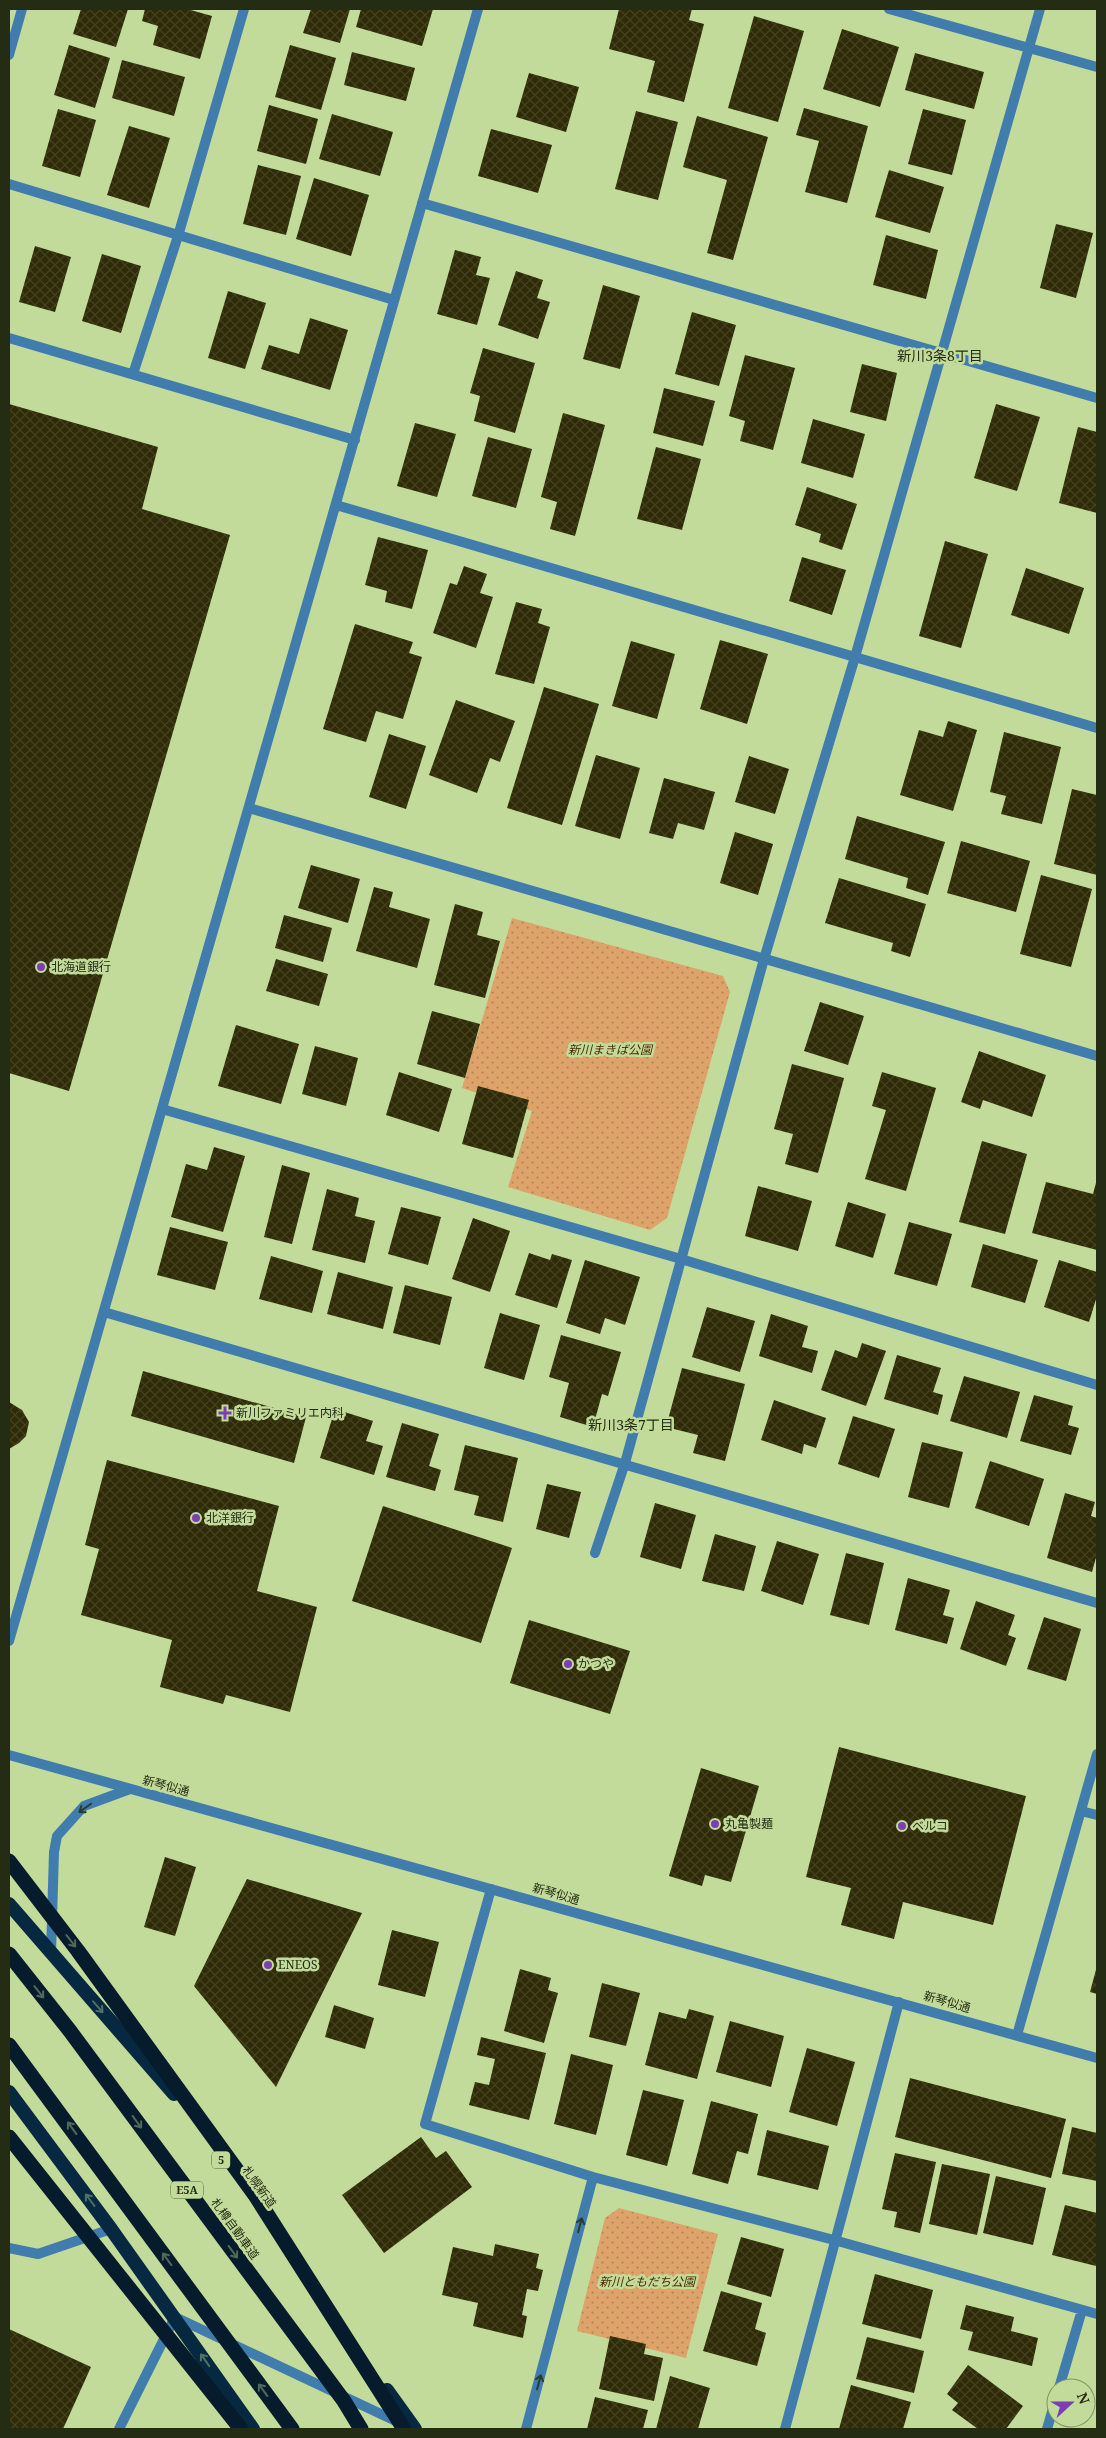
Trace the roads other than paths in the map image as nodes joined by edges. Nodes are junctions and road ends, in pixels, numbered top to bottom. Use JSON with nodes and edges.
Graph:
{"nodes":[{"id":1,"x":22,"y":9,"type":"edge"},
{"id":2,"x":244,"y":9,"type":"edge"},
{"id":3,"x":478,"y":9,"type":"edge"},
{"id":4,"x":889,"y":9,"type":"edge"},
{"id":5,"x":1040,"y":9,"type":"edge"},
{"id":6,"x":1029,"y":47,"type":"junction"},
{"id":7,"x":9,"y":55,"type":"edge"},
{"id":8,"x":1097,"y":67,"type":"edge"},
{"id":9,"x":9,"y":184,"type":"edge"},
{"id":10,"x":422,"y":203,"type":"junction"},
{"id":11,"x":178,"y":236,"type":"junction"},
{"id":12,"x":394,"y":300,"type":"junction"},
{"id":13,"x":9,"y":338,"type":"edge"},
{"id":14,"x":942,"y":352,"type":"junction"},
{"id":15,"x":133,"y":374,"type":"junction"},
{"id":16,"x":1097,"y":398,"type":"edge"},
{"id":17,"x":355,"y":440,"type":"junction"},
{"id":18,"x":336,"y":505,"type":"junction"},
{"id":19,"x":855,"y":657,"type":"junction"},
{"id":20,"x":1097,"y":728,"type":"edge"},
{"id":21,"x":249,"y":808,"type":"junction"},
{"id":22,"x":764,"y":958,"type":"junction"},
{"id":23,"x":1097,"y":1056,"type":"edge"},
{"id":24,"x":162,"y":1109,"type":"junction"},
{"id":25,"x":681,"y":1259,"type":"junction"},
{"id":26,"x":104,"y":1312,"type":"junction"},
{"id":27,"x":1097,"y":1385,"type":"edge"},
{"id":28,"x":625,"y":1463,"type":"junction"},
{"id":29,"x":595,"y":1553,"type":"dead end"},
{"id":30,"x":1097,"y":1603,"type":"edge"},
{"id":31,"x":9,"y":1641,"type":"edge"},
{"id":32,"x":1097,"y":1754,"type":"edge"},
{"id":33,"x":9,"y":1755,"type":"edge"},
{"id":34,"x":130,"y":1789,"type":"junction"},
{"id":35,"x":1081,"y":1810,"type":"junction"},
{"id":36,"x":1097,"y":1815,"type":"edge"},
{"id":37,"x":9,"y":1861,"type":"edge"},
{"id":38,"x":491,"y":1889,"type":"junction"},
{"id":39,"x":9,"y":1904,"type":"edge"},
{"id":40,"x":52,"y":1953,"type":"junction"},
{"id":41,"x":9,"y":1954,"type":"edge"},
{"id":42,"x":899,"y":2002,"type":"junction"},
{"id":43,"x":1016,"y":2035,"type":"junction"},
{"id":44,"x":9,"y":2045,"type":"edge"},
{"id":45,"x":1097,"y":2058,"type":"edge"},
{"id":46,"x":9,"y":2092,"type":"edge"},
{"id":47,"x":9,"y":2137,"type":"edge"},
{"id":48,"x":593,"y":2177,"type":"junction"},
{"id":49,"x":111,"y":2229,"type":"junction"},
{"id":50,"x":834,"y":2240,"type":"junction"},
{"id":51,"x":9,"y":2248,"type":"edge"},
{"id":52,"x":1082,"y":2310,"type":"junction"},
{"id":53,"x":1097,"y":2314,"type":"edge"},
{"id":54,"x":175,"y":2317,"type":"junction"},
{"id":55,"x":1062,"y":2378,"type":"edge"},
{"id":56,"x":119,"y":2429,"type":"edge"},
{"id":57,"x":241,"y":2429,"type":"edge"},
{"id":58,"x":252,"y":2429,"type":"edge"},
{"id":59,"x":292,"y":2429,"type":"edge"},
{"id":60,"x":361,"y":2429,"type":"edge"},
{"id":61,"x":404,"y":2429,"type":"edge"},
{"id":62,"x":414,"y":2429,"type":"edge"},
{"id":63,"x":526,"y":2429,"type":"edge"},
{"id":64,"x":785,"y":2429,"type":"edge"}],
"edges":[{"from":1,"to":7,"type":"street"},
{"from":2,"to":11,"type":"street"},
{"from":3,"to":10,"type":"street"},
{"from":4,"to":6,"type":"street"},
{"from":5,"to":6,"type":"street"},
{"from":6,"to":8,"type":"street"},
{"from":6,"to":14,"type":"street"},
{"from":9,"to":11,"type":"street"},
{"from":10,"to":12,"type":"street"},
{"from":10,"to":14,"type":"street"},
{"from":11,"to":12,"type":"street"},
{"from":11,"to":15,"type":"street"},
{"from":12,"to":17,"type":"street"},
{"from":13,"to":15,"type":"street"},
{"from":14,"to":16,"type":"street"},
{"from":14,"to":19,"type":"street"},
{"from":15,"to":17,"type":"street"},
{"from":17,"to":18,"type":"street"},
{"from":18,"to":19,"type":"street"},
{"from":18,"to":21,"type":"street"},
{"from":19,"to":20,"type":"street"},
{"from":19,"to":22,"type":"street"},
{"from":21,"to":22,"type":"street"},
{"from":21,"to":24,"type":"street"},
{"from":22,"to":23,"type":"street"},
{"from":22,"to":25,"type":"street"},
{"from":24,"to":25,"type":"street"},
{"from":24,"to":26,"type":"street"},
{"from":25,"to":27,"type":"street"},
{"from":25,"to":28,"type":"street"},
{"from":26,"to":28,"type":"street"},
{"from":26,"to":31,"type":"street"},
{"from":28,"to":29,"type":"street"},
{"from":28,"to":30,"type":"street"},
{"from":32,"to":35,"type":"street"},
{"from":33,"to":34,"type":"street","name":"新琴似通"},
{"from":34,"to":38,"type":"street","name":"新琴似通"},
{"from":34,"to":40,"type":"street","one_way":true},
{"from":35,"to":36,"type":"street"},
{"from":35,"to":43,"type":"street"},
{"from":37,"to":61,"type":"highway","one_way":true,"bridge":true},
{"from":38,"to":42,"type":"street","name":"新琴似通"},
{"from":38,"to":48,"type":"street"},
{"from":39,"to":40,"type":"highway","name":"札幌新道","number":"5"},
{"from":40,"to":62,"type":"highway","name":"札幌新道","number":"5","one_way":true},
{"from":41,"to":60,"type":"highway","name":"札樽自動車道","number":"E5A","one_way":true,"bridge":true},
{"from":42,"to":43,"type":"street","name":"新琴似通"},
{"from":42,"to":50,"type":"street"},
{"from":43,"to":45,"type":"street","name":"新琴似通"},
{"from":59,"to":44,"type":"highway","one_way":true,"bridge":true},
{"from":49,"to":46,"type":"highway","one_way":true},
{"from":47,"to":57,"type":"highway","bridge":true},
{"from":48,"to":50,"type":"street"},
{"from":63,"to":48,"type":"street","one_way":true},
{"from":49,"to":51,"type":"street"},
{"from":49,"to":54,"type":"highway"},
{"from":50,"to":52,"type":"street"},
{"from":50,"to":64,"type":"street"},
{"from":52,"to":53,"type":"street"},
{"from":52,"to":55,"type":"street"},
{"from":54,"to":56,"type":"street"},
{"from":58,"to":54,"type":"highway","one_way":true},
{"from":54,"to":62,"type":"street"}]}
